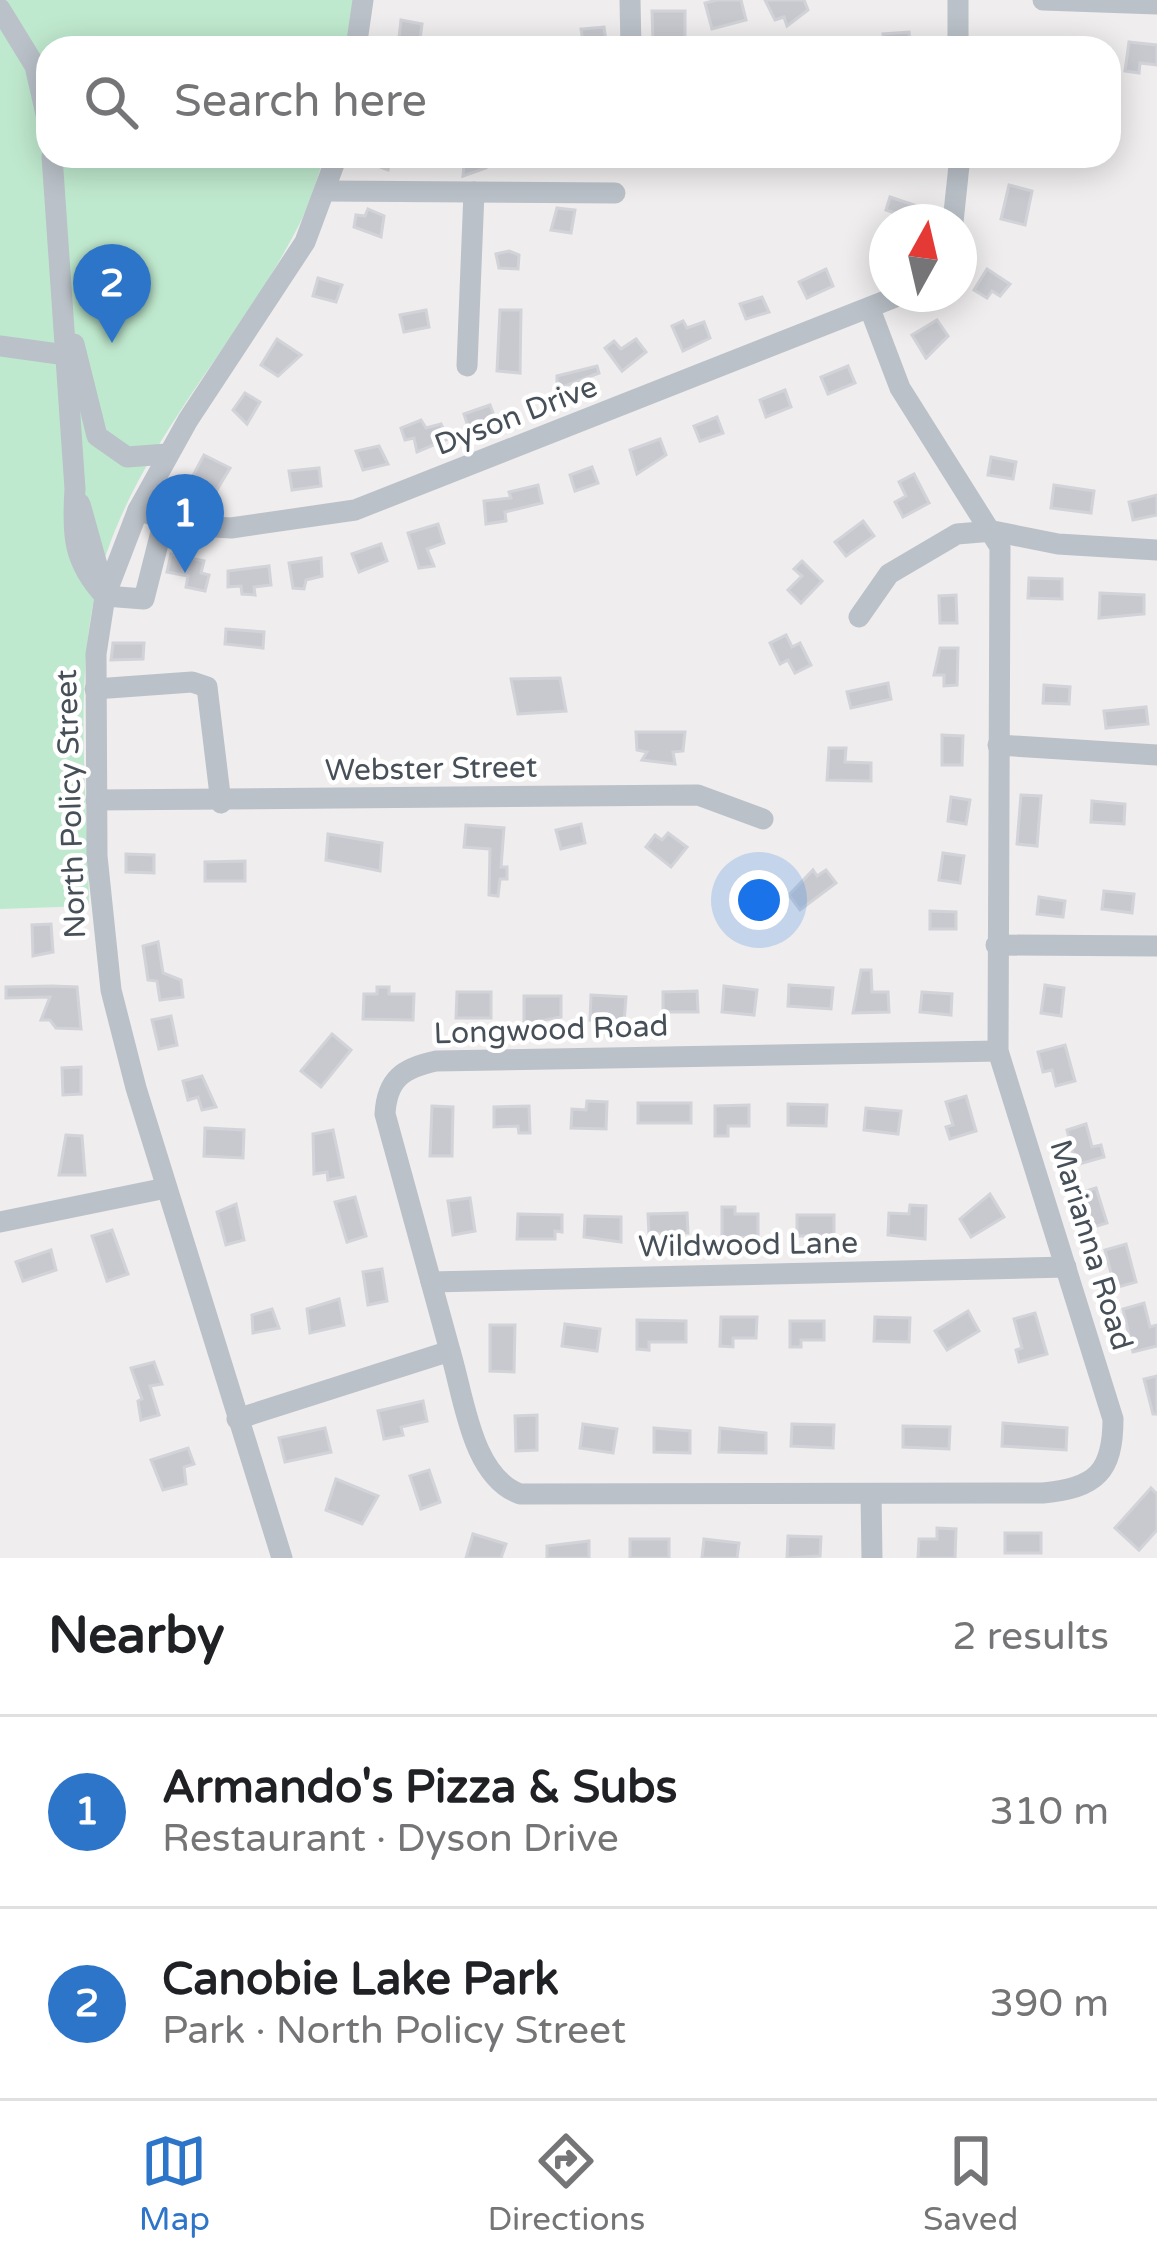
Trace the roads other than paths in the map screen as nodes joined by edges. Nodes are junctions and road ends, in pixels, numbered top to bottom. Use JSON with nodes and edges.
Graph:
{"nodes":[{"id":1,"x":363,"y":0,"type":"edge"},
{"id":2,"x":629,"y":0,"type":"edge"},
{"id":3,"x":958,"y":0,"type":"edge"},
{"id":4,"x":1043,"y":0,"type":"edge"},
{"id":5,"x":1157,"y":2,"type":"edge"},
{"id":6,"x":0,"y":9,"type":"edge"},
{"id":7,"x":358,"y":36,"type":"edge"},
{"id":8,"x":630,"y":36,"type":"edge"},
{"id":9,"x":958,"y":36,"type":"edge"},
{"id":10,"x":36,"y":70,"type":"edge"},
{"id":11,"x":53,"y":168,"type":"edge"},
{"id":12,"x":333,"y":168,"type":"edge"},
{"id":13,"x":959,"y":168,"type":"edge"},
{"id":14,"x":326,"y":191,"type":"junction"},
{"id":15,"x":474,"y":192,"type":"junction"},
{"id":16,"x":615,"y":193,"type":"dead end"},
{"id":17,"x":955,"y":204,"type":"edge"},
{"id":18,"x":869,"y":310,"type":"edge"},
{"id":19,"x":871,"y":312,"type":"edge"},
{"id":20,"x":64,"y":329,"type":"junction"},
{"id":21,"x":0,"y":346,"type":"edge"},
{"id":22,"x":66,"y":356,"type":"junction"},
{"id":23,"x":466,"y":366,"type":"dead end"},
{"id":24,"x":167,"y":454,"type":"junction"},
{"id":25,"x":138,"y":510,"type":"junction"},
{"id":26,"x":164,"y":520,"type":"junction"},
{"id":27,"x":993,"y":531,"type":"junction"},
{"id":28,"x":1157,"y":550,"type":"edge"},
{"id":29,"x":105,"y":596,"type":"junction"},
{"id":30,"x":859,"y":616,"type":"dead end"},
{"id":31,"x":95,"y":689,"type":"junction"},
{"id":32,"x":998,"y":745,"type":"junction"},
{"id":33,"x":1157,"y":755,"type":"edge"},
{"id":34,"x":96,"y":800,"type":"junction"},
{"id":35,"x":220,"y":803,"type":"junction"},
{"id":36,"x":763,"y":819,"type":"dead end"},
{"id":37,"x":996,"y":945,"type":"junction"},
{"id":38,"x":1157,"y":946,"type":"edge"},
{"id":39,"x":998,"y":1052,"type":"junction"},
{"id":40,"x":166,"y":1188,"type":"junction"},
{"id":41,"x":0,"y":1222,"type":"edge"},
{"id":42,"x":1066,"y":1267,"type":"junction"},
{"id":43,"x":431,"y":1282,"type":"junction"},
{"id":44,"x":450,"y":1351,"type":"junction"},
{"id":45,"x":237,"y":1419,"type":"junction"},
{"id":46,"x":871,"y":1494,"type":"junction"},
{"id":47,"x":282,"y":1558,"type":"edge"},
{"id":48,"x":872,"y":1558,"type":"edge"}],
"edges":[{"from":1,"to":7,"type":"street"},
{"from":2,"to":8,"type":"street"},
{"from":3,"to":9,"type":"street"},
{"from":4,"to":5,"type":"street"},
{"from":6,"to":10,"type":"street"},
{"from":11,"to":20,"type":"street"},
{"from":12,"to":14,"type":"street","name":"North Policy Street"},
{"from":13,"to":17,"type":"street"},
{"from":14,"to":15,"type":"street"},
{"from":14,"to":24,"type":"street","name":"North Policy Street"},
{"from":15,"to":16,"type":"street"},
{"from":15,"to":23,"type":"street"},
{"from":18,"to":26,"type":"street","name":"Dyson Drive"},
{"from":19,"to":27,"type":"street","name":"Marianna Road"},
{"from":20,"to":22,"type":"street"},
{"from":20,"to":24,"type":"street"},
{"from":21,"to":22,"type":"street"},
{"from":22,"to":29,"type":"street"},
{"from":24,"to":25,"type":"street","name":"North Policy Street"},
{"from":25,"to":26,"type":"street","name":"Dyson Drive"},
{"from":25,"to":29,"type":"street","name":"North Policy Street"},
{"from":26,"to":29,"type":"street"},
{"from":27,"to":28,"type":"street"},
{"from":27,"to":30,"type":"street"},
{"from":27,"to":32,"type":"street","name":"Marianna Road"},
{"from":29,"to":31,"type":"street","name":"North Policy Street"},
{"from":31,"to":34,"type":"street","name":"North Policy Street"},
{"from":31,"to":35,"type":"street"},
{"from":32,"to":33,"type":"street"},
{"from":32,"to":37,"type":"street","name":"Marianna Road"},
{"from":34,"to":35,"type":"street","name":"Webster Street"},
{"from":34,"to":40,"type":"street","name":"North Policy Street"},
{"from":35,"to":36,"type":"street","name":"Webster Street"},
{"from":37,"to":38,"type":"street"},
{"from":37,"to":39,"type":"street","name":"Marianna Road"},
{"from":39,"to":42,"type":"street","name":"Marianna Road"},
{"from":39,"to":43,"type":"street","name":"Longwood Road"},
{"from":40,"to":41,"type":"street"},
{"from":40,"to":45,"type":"street","name":"North Policy Street"},
{"from":42,"to":43,"type":"street","name":"Wildwood Lane"},
{"from":42,"to":46,"type":"street","name":"Marianna Road"},
{"from":43,"to":44,"type":"street","name":"Longwood Road"},
{"from":44,"to":45,"type":"street"},
{"from":44,"to":46,"type":"street","name":"Marianna Road"},
{"from":45,"to":47,"type":"street","name":"North Policy Street"},
{"from":46,"to":48,"type":"street"}]}
